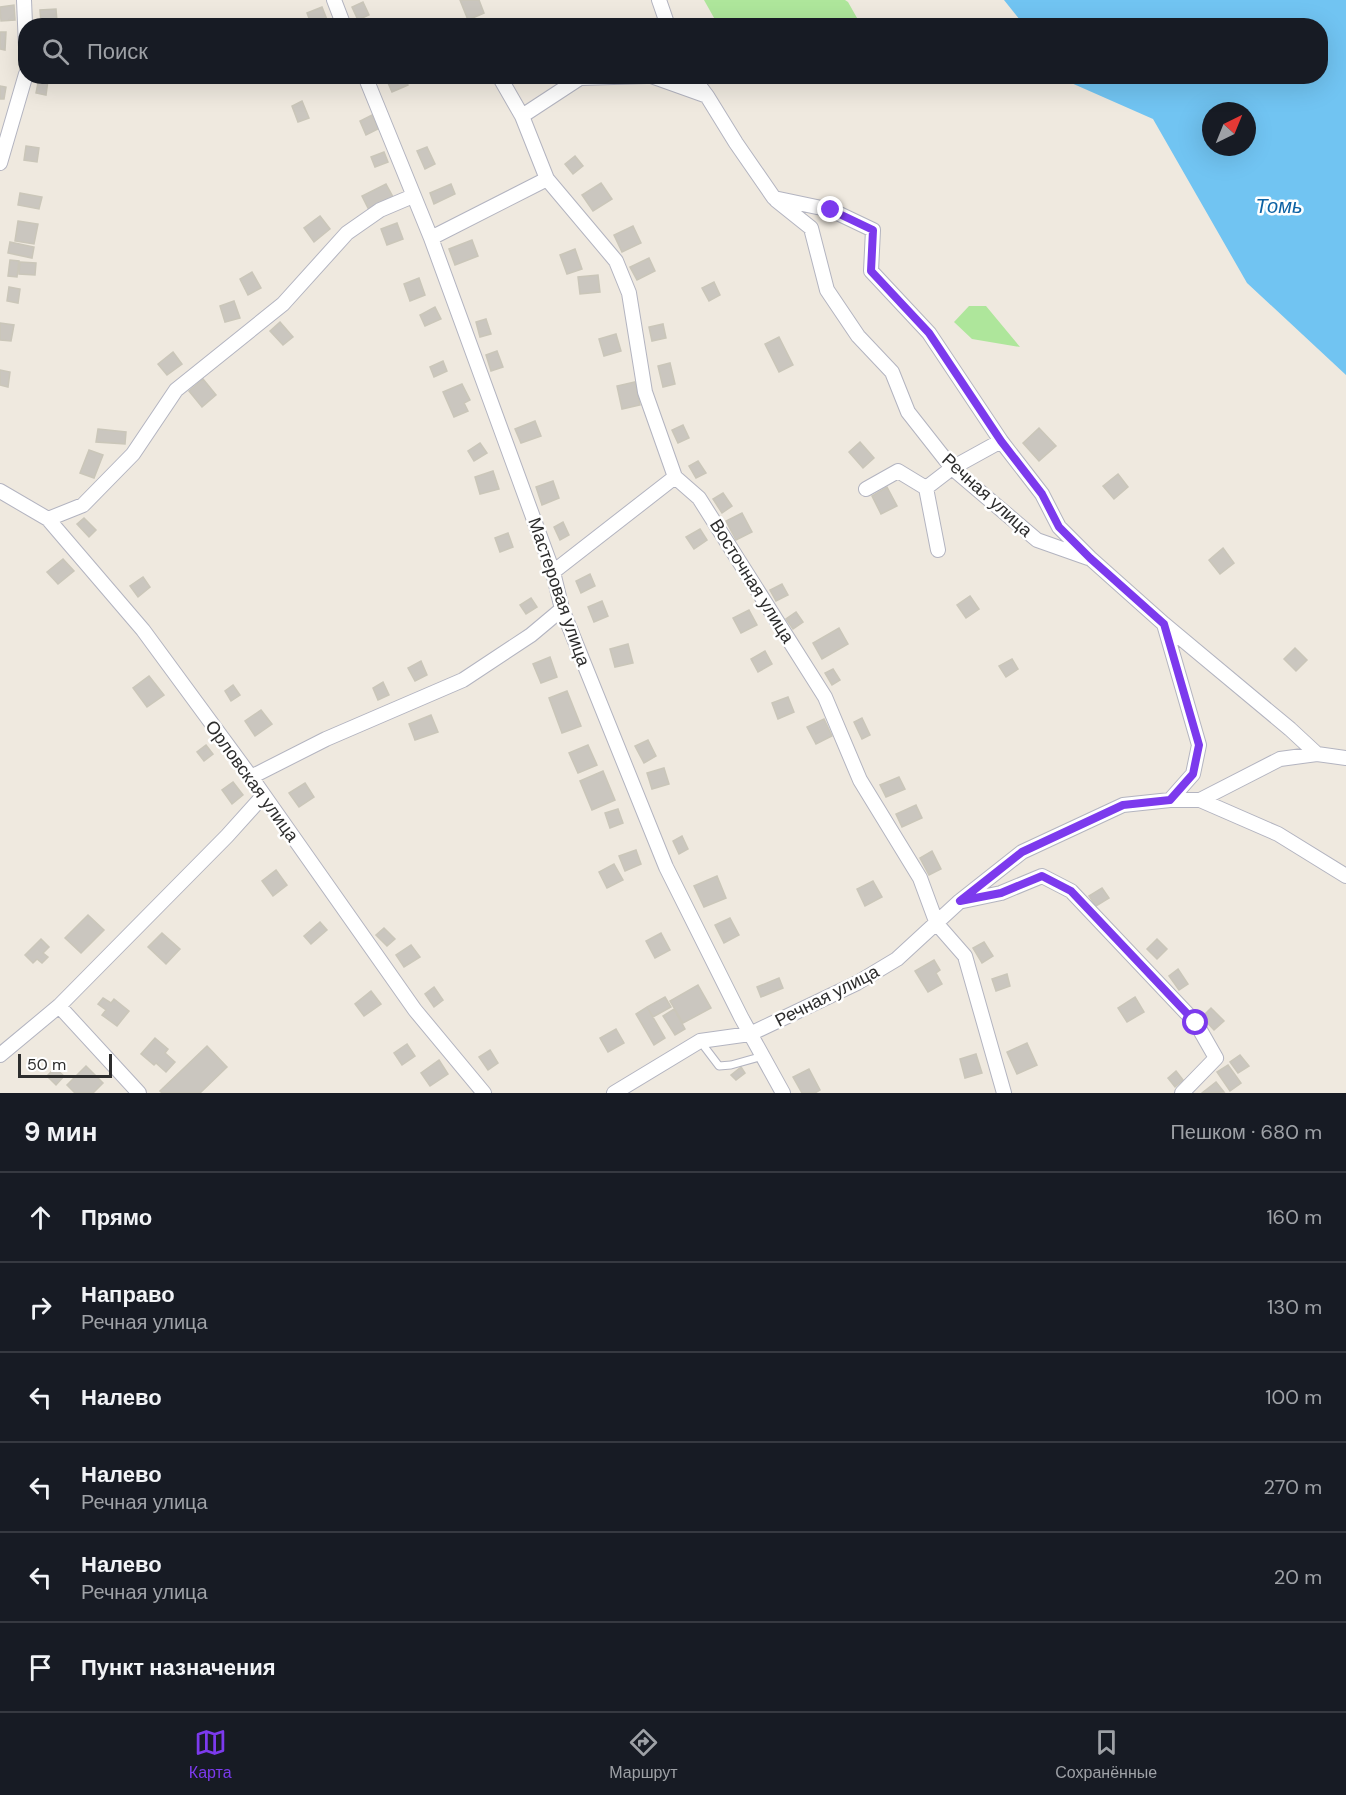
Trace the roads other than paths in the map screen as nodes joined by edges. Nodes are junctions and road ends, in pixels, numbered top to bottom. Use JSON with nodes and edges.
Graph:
{"nodes":[{"id":1,"x":24,"y":0,"type":"edge"},
{"id":2,"x":333,"y":0,"type":"edge"},
{"id":3,"x":658,"y":0,"type":"edge"},
{"id":4,"x":25,"y":18,"type":"edge"},
{"id":5,"x":341,"y":18,"type":"edge"},
{"id":6,"x":665,"y":18,"type":"edge"},
{"id":7,"x":23,"y":84,"type":"edge"},
{"id":8,"x":368,"y":84,"type":"edge"},
{"id":9,"x":504,"y":84,"type":"edge"},
{"id":10,"x":571,"y":84,"type":"edge"},
{"id":11,"x":672,"y":84,"type":"edge"},
{"id":12,"x":698,"y":84,"type":"edge"},
{"id":13,"x":707,"y":96,"type":"junction"},
{"id":14,"x":522,"y":116,"type":"junction"},
{"id":15,"x":0,"y":163,"type":"edge"},
{"id":16,"x":548,"y":179,"type":"junction"},
{"id":17,"x":413,"y":196,"type":"junction"},
{"id":18,"x":774,"y":198,"type":"junction"},
{"id":19,"x":431,"y":238,"type":"junction"},
{"id":20,"x":1001,"y":441,"type":"junction"},
{"id":21,"x":952,"y":468,"type":"junction"},
{"id":22,"x":675,"y":477,"type":"junction"},
{"id":23,"x":926,"y":488,"type":"junction"},
{"id":24,"x":866,"y":489,"type":"dead end"},
{"id":25,"x":0,"y":491,"type":"edge"},
{"id":26,"x":48,"y":519,"type":"junction"},
{"id":27,"x":938,"y":550,"type":"dead end"},
{"id":28,"x":1090,"y":558,"type":"junction"},
{"id":29,"x":553,"y":572,"type":"junction"},
{"id":30,"x":562,"y":609,"type":"junction"},
{"id":31,"x":1164,"y":624,"type":"junction"},
{"id":32,"x":1317,"y":754,"type":"junction"},
{"id":33,"x":1346,"y":758,"type":"edge"},
{"id":34,"x":251,"y":777,"type":"junction"},
{"id":35,"x":263,"y":796,"type":"junction"},
{"id":36,"x":1170,"y":800,"type":"junction"},
{"id":37,"x":1200,"y":800,"type":"junction"},
{"id":38,"x":1346,"y":876,"type":"edge"},
{"id":39,"x":960,"y":901,"type":"junction"},
{"id":40,"x":937,"y":924,"type":"junction"},
{"id":41,"x":59,"y":1006,"type":"junction"},
{"id":42,"x":750,"y":1034,"type":"junction"},
{"id":43,"x":699,"y":1041,"type":"junction"},
{"id":44,"x":0,"y":1055,"type":"edge"},
{"id":45,"x":763,"y":1056,"type":"junction"},
{"id":46,"x":139,"y":1093,"type":"edge"},
{"id":47,"x":482,"y":1093,"type":"edge"},
{"id":48,"x":614,"y":1093,"type":"edge"},
{"id":49,"x":783,"y":1093,"type":"edge"},
{"id":50,"x":1004,"y":1093,"type":"edge"},
{"id":51,"x":1182,"y":1093,"type":"edge"}],
"edges":[{"from":1,"to":4,"type":"street"},
{"from":2,"to":5,"type":"street"},
{"from":3,"to":6,"type":"street"},
{"from":7,"to":15,"type":"street"},
{"from":8,"to":17,"type":"street","name":"Мастеровая улица"},
{"from":9,"to":14,"type":"street","name":"Восточная улица"},
{"from":10,"to":14,"type":"street"},
{"from":11,"to":13,"type":"street"},
{"from":12,"to":13,"type":"street","name":"Речная улица"},
{"from":13,"to":18,"type":"street","name":"Речная улица"},
{"from":14,"to":16,"type":"street","name":"Восточная улица"},
{"from":16,"to":19,"type":"street"},
{"from":16,"to":22,"type":"street","name":"Восточная улица"},
{"from":17,"to":19,"type":"street","name":"Мастеровая улица"},
{"from":17,"to":26,"type":"street"},
{"from":18,"to":20,"type":"street","name":"Речная улица"},
{"from":18,"to":21,"type":"street","name":"Речная улица"},
{"from":19,"to":29,"type":"street","name":"Мастеровая улица"},
{"from":20,"to":21,"type":"street"},
{"from":20,"to":28,"type":"street","name":"Речная улица"},
{"from":21,"to":23,"type":"street"},
{"from":21,"to":28,"type":"street","name":"Речная улица"},
{"from":22,"to":29,"type":"street"},
{"from":22,"to":40,"type":"street","name":"Восточная улица"},
{"from":23,"to":24,"type":"street"},
{"from":23,"to":27,"type":"street"},
{"from":25,"to":26,"type":"street","name":"Орловская улица"},
{"from":26,"to":34,"type":"street","name":"Орловская улица"},
{"from":28,"to":31,"type":"street","name":"Речная улица"},
{"from":29,"to":30,"type":"street","name":"Мастеровая улица"},
{"from":30,"to":34,"type":"street"},
{"from":30,"to":42,"type":"street","name":"Мастеровая улица"},
{"from":31,"to":32,"type":"street","name":"Речная улица"},
{"from":31,"to":36,"type":"street"},
{"from":32,"to":33,"type":"street"},
{"from":32,"to":37,"type":"street"},
{"from":34,"to":35,"type":"street","name":"Орловская улица"},
{"from":35,"to":41,"type":"street"},
{"from":35,"to":47,"type":"street","name":"Орловская улица"},
{"from":36,"to":37,"type":"street","name":"Речная улица"},
{"from":36,"to":39,"type":"street","name":"Речная улица"},
{"from":37,"to":38,"type":"street","name":"Речная улица"},
{"from":39,"to":40,"type":"street","name":"Речная улица"},
{"from":39,"to":51,"type":"street"},
{"from":40,"to":42,"type":"street","name":"Речная улица"},
{"from":40,"to":50,"type":"street","name":"Восточная улица"},
{"from":41,"to":44,"type":"street"},
{"from":41,"to":46,"type":"street"},
{"from":42,"to":43,"type":"street","name":"Речная улица"},
{"from":42,"to":45,"type":"street","name":"Мастеровая улица"},
{"from":43,"to":45,"type":"lane"},
{"from":43,"to":48,"type":"street","name":"Речная улица"},
{"from":45,"to":49,"type":"street","name":"Мастеровая улица"}]}
